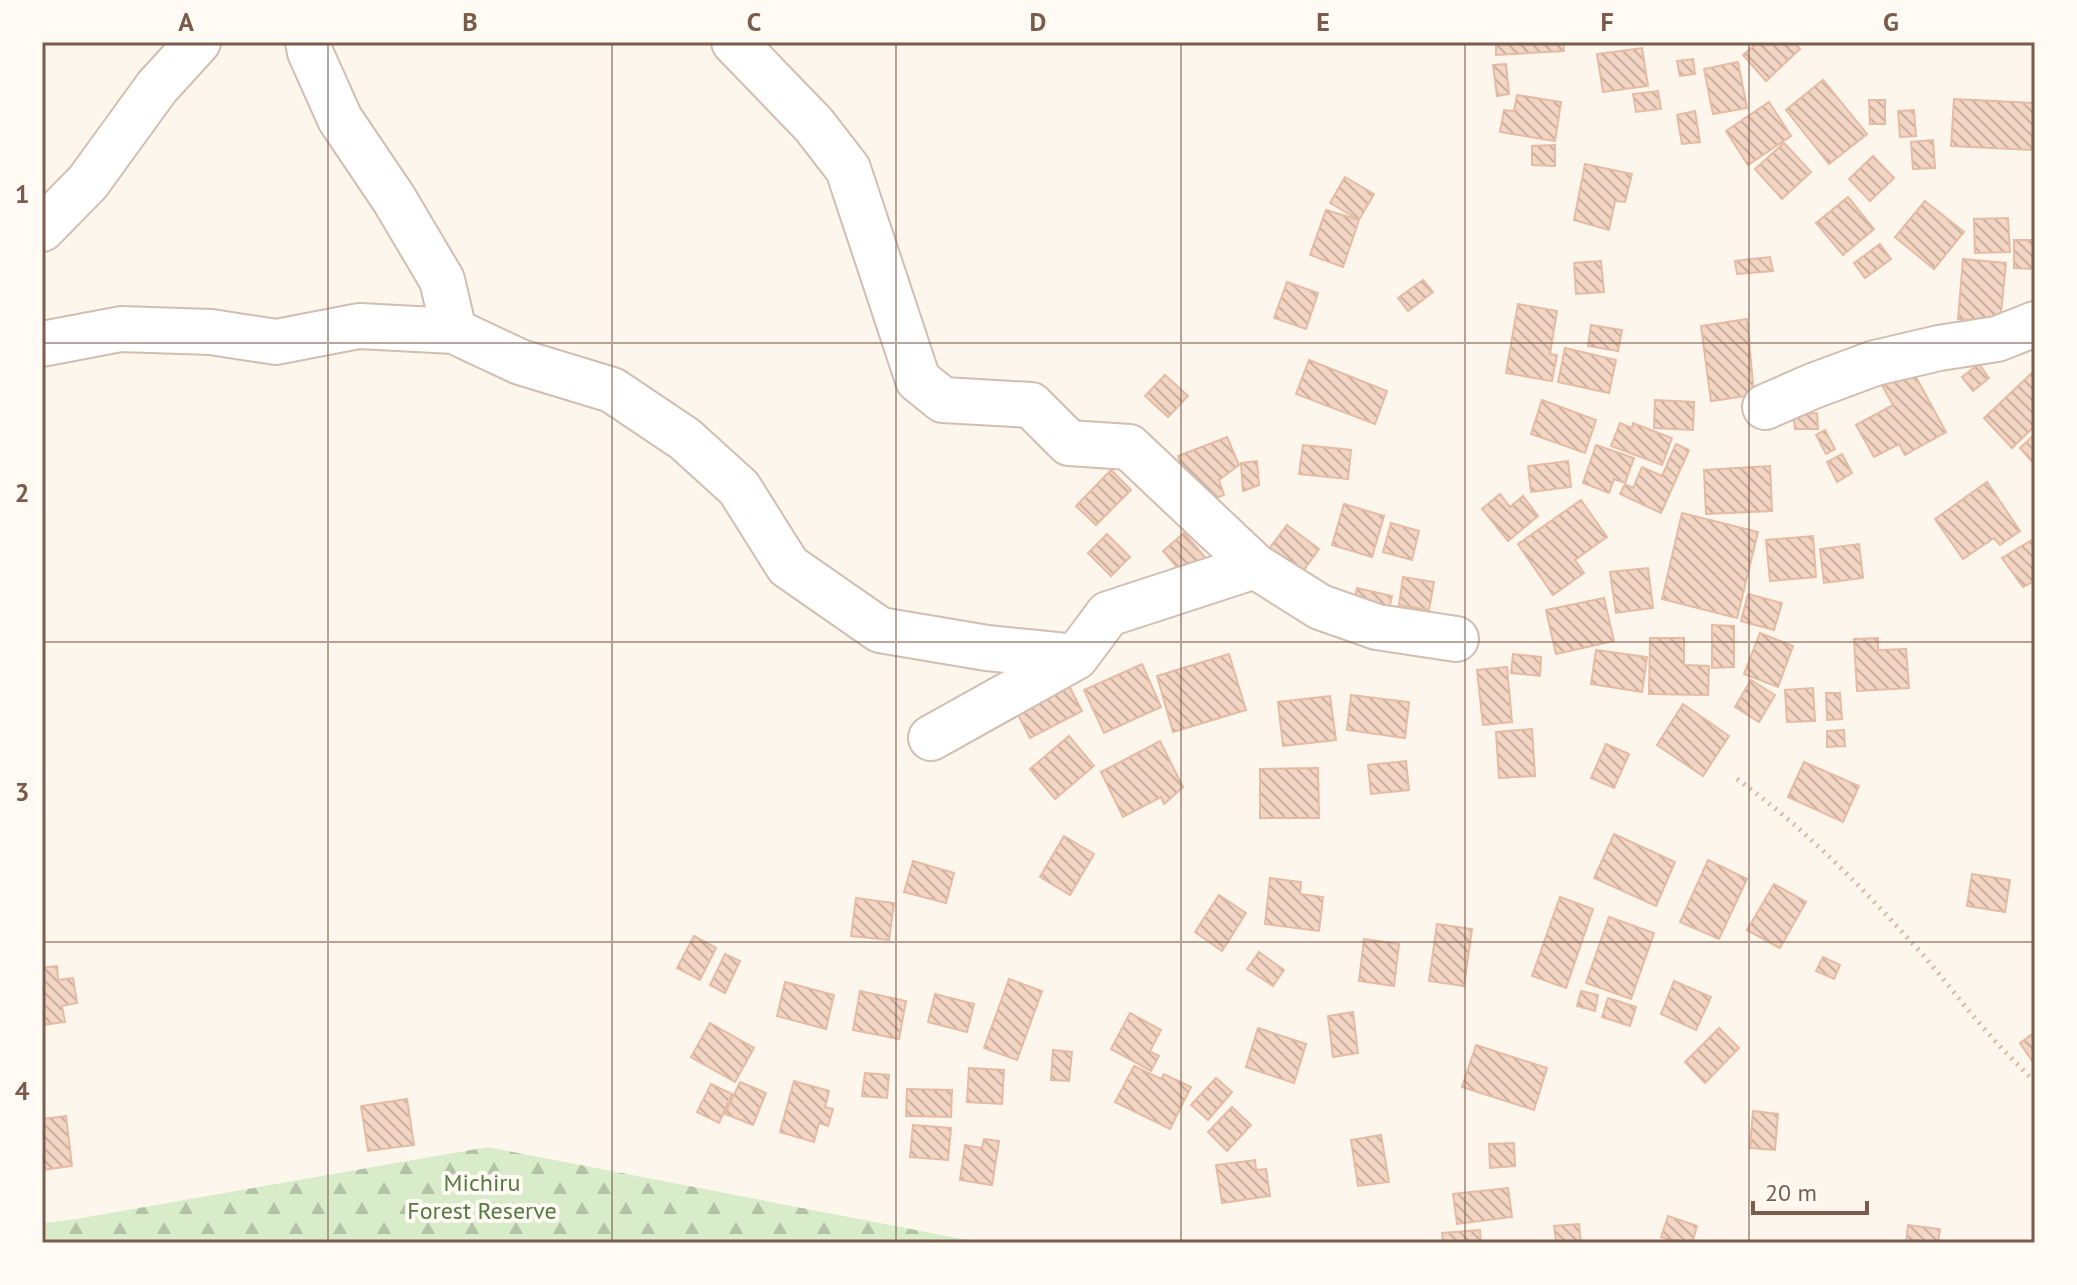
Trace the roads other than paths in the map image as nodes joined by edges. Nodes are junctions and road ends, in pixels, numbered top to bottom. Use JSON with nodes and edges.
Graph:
{"nodes":[{"id":1,"x":198,"y":42,"type":"edge"},
{"id":2,"x":308,"y":42,"type":"edge"},
{"id":3,"x":734,"y":42,"type":"edge"},
{"id":4,"x":42,"y":229,"type":"edge"},
{"id":5,"x":2035,"y":324,"type":"edge"},
{"id":6,"x":454,"y":331,"type":"junction"},
{"id":7,"x":42,"y":344,"type":"edge"},
{"id":8,"x":1765,"y":407,"type":"dead end"},
{"id":9,"x":1255,"y":566,"type":"junction"},
{"id":10,"x":1456,"y":639,"type":"dead end"},
{"id":11,"x":1076,"y":657,"type":"junction"},
{"id":12,"x":931,"y":738,"type":"dead end"}],
"edges":[{"from":1,"to":4,"type":"street"},
{"from":2,"to":6,"type":"street"},
{"from":3,"to":9,"type":"street"},
{"from":5,"to":8,"type":"street"},
{"from":6,"to":7,"type":"street"},
{"from":6,"to":11,"type":"street"},
{"from":9,"to":10,"type":"street"},
{"from":9,"to":11,"type":"street"},
{"from":11,"to":12,"type":"street"}]}
